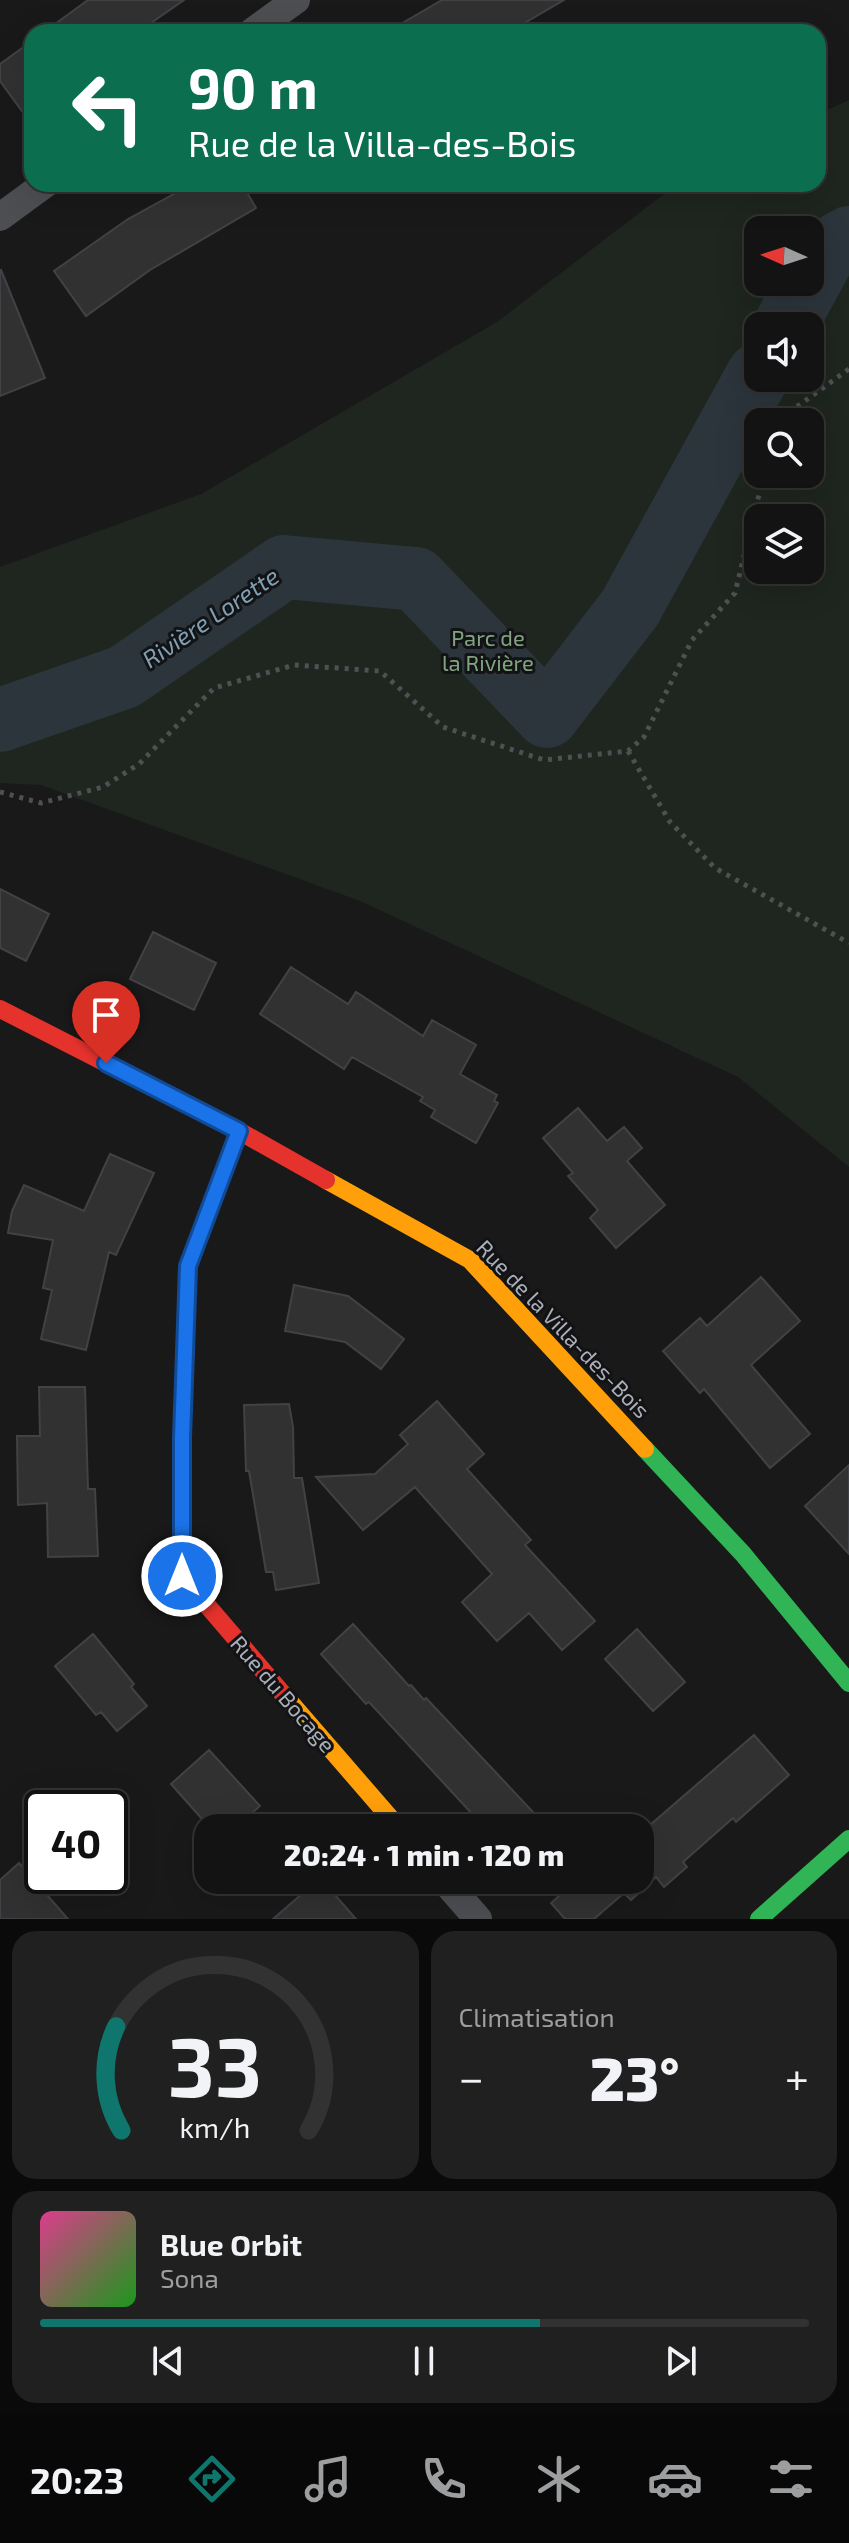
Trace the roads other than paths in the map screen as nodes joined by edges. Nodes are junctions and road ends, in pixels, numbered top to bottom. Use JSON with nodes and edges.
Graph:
{"nodes":[{"id":1,"x":296,"y":0,"type":"edge"},
{"id":2,"x":263,"y":24,"type":"edge"},
{"id":3,"x":34,"y":192,"type":"edge"},
{"id":4,"x":0,"y":217,"type":"edge"},
{"id":5,"x":0,"y":1009,"type":"edge"},
{"id":6,"x":239,"y":1131,"type":"junction"},
{"id":7,"x":849,"y":1683,"type":"edge"},
{"id":8,"x":387,"y":1814,"type":"edge"},
{"id":9,"x":849,"y":1839,"type":"edge"},
{"id":10,"x":456,"y":1894,"type":"edge"},
{"id":11,"x":478,"y":1919,"type":"edge"},
{"id":12,"x":759,"y":1919,"type":"edge"}],
"edges":[{"from":1,"to":2,"type":"street"},
{"from":3,"to":4,"type":"street"},
{"from":5,"to":6,"type":"street","name":"Rue de la Villa-des-Bois"},
{"from":6,"to":7,"type":"street","name":"Rue de la Villa-des-Bois"},
{"from":6,"to":8,"type":"street","name":"Rue du Bocage"},
{"from":9,"to":12,"type":"street"},
{"from":10,"to":11,"type":"street"}]}
